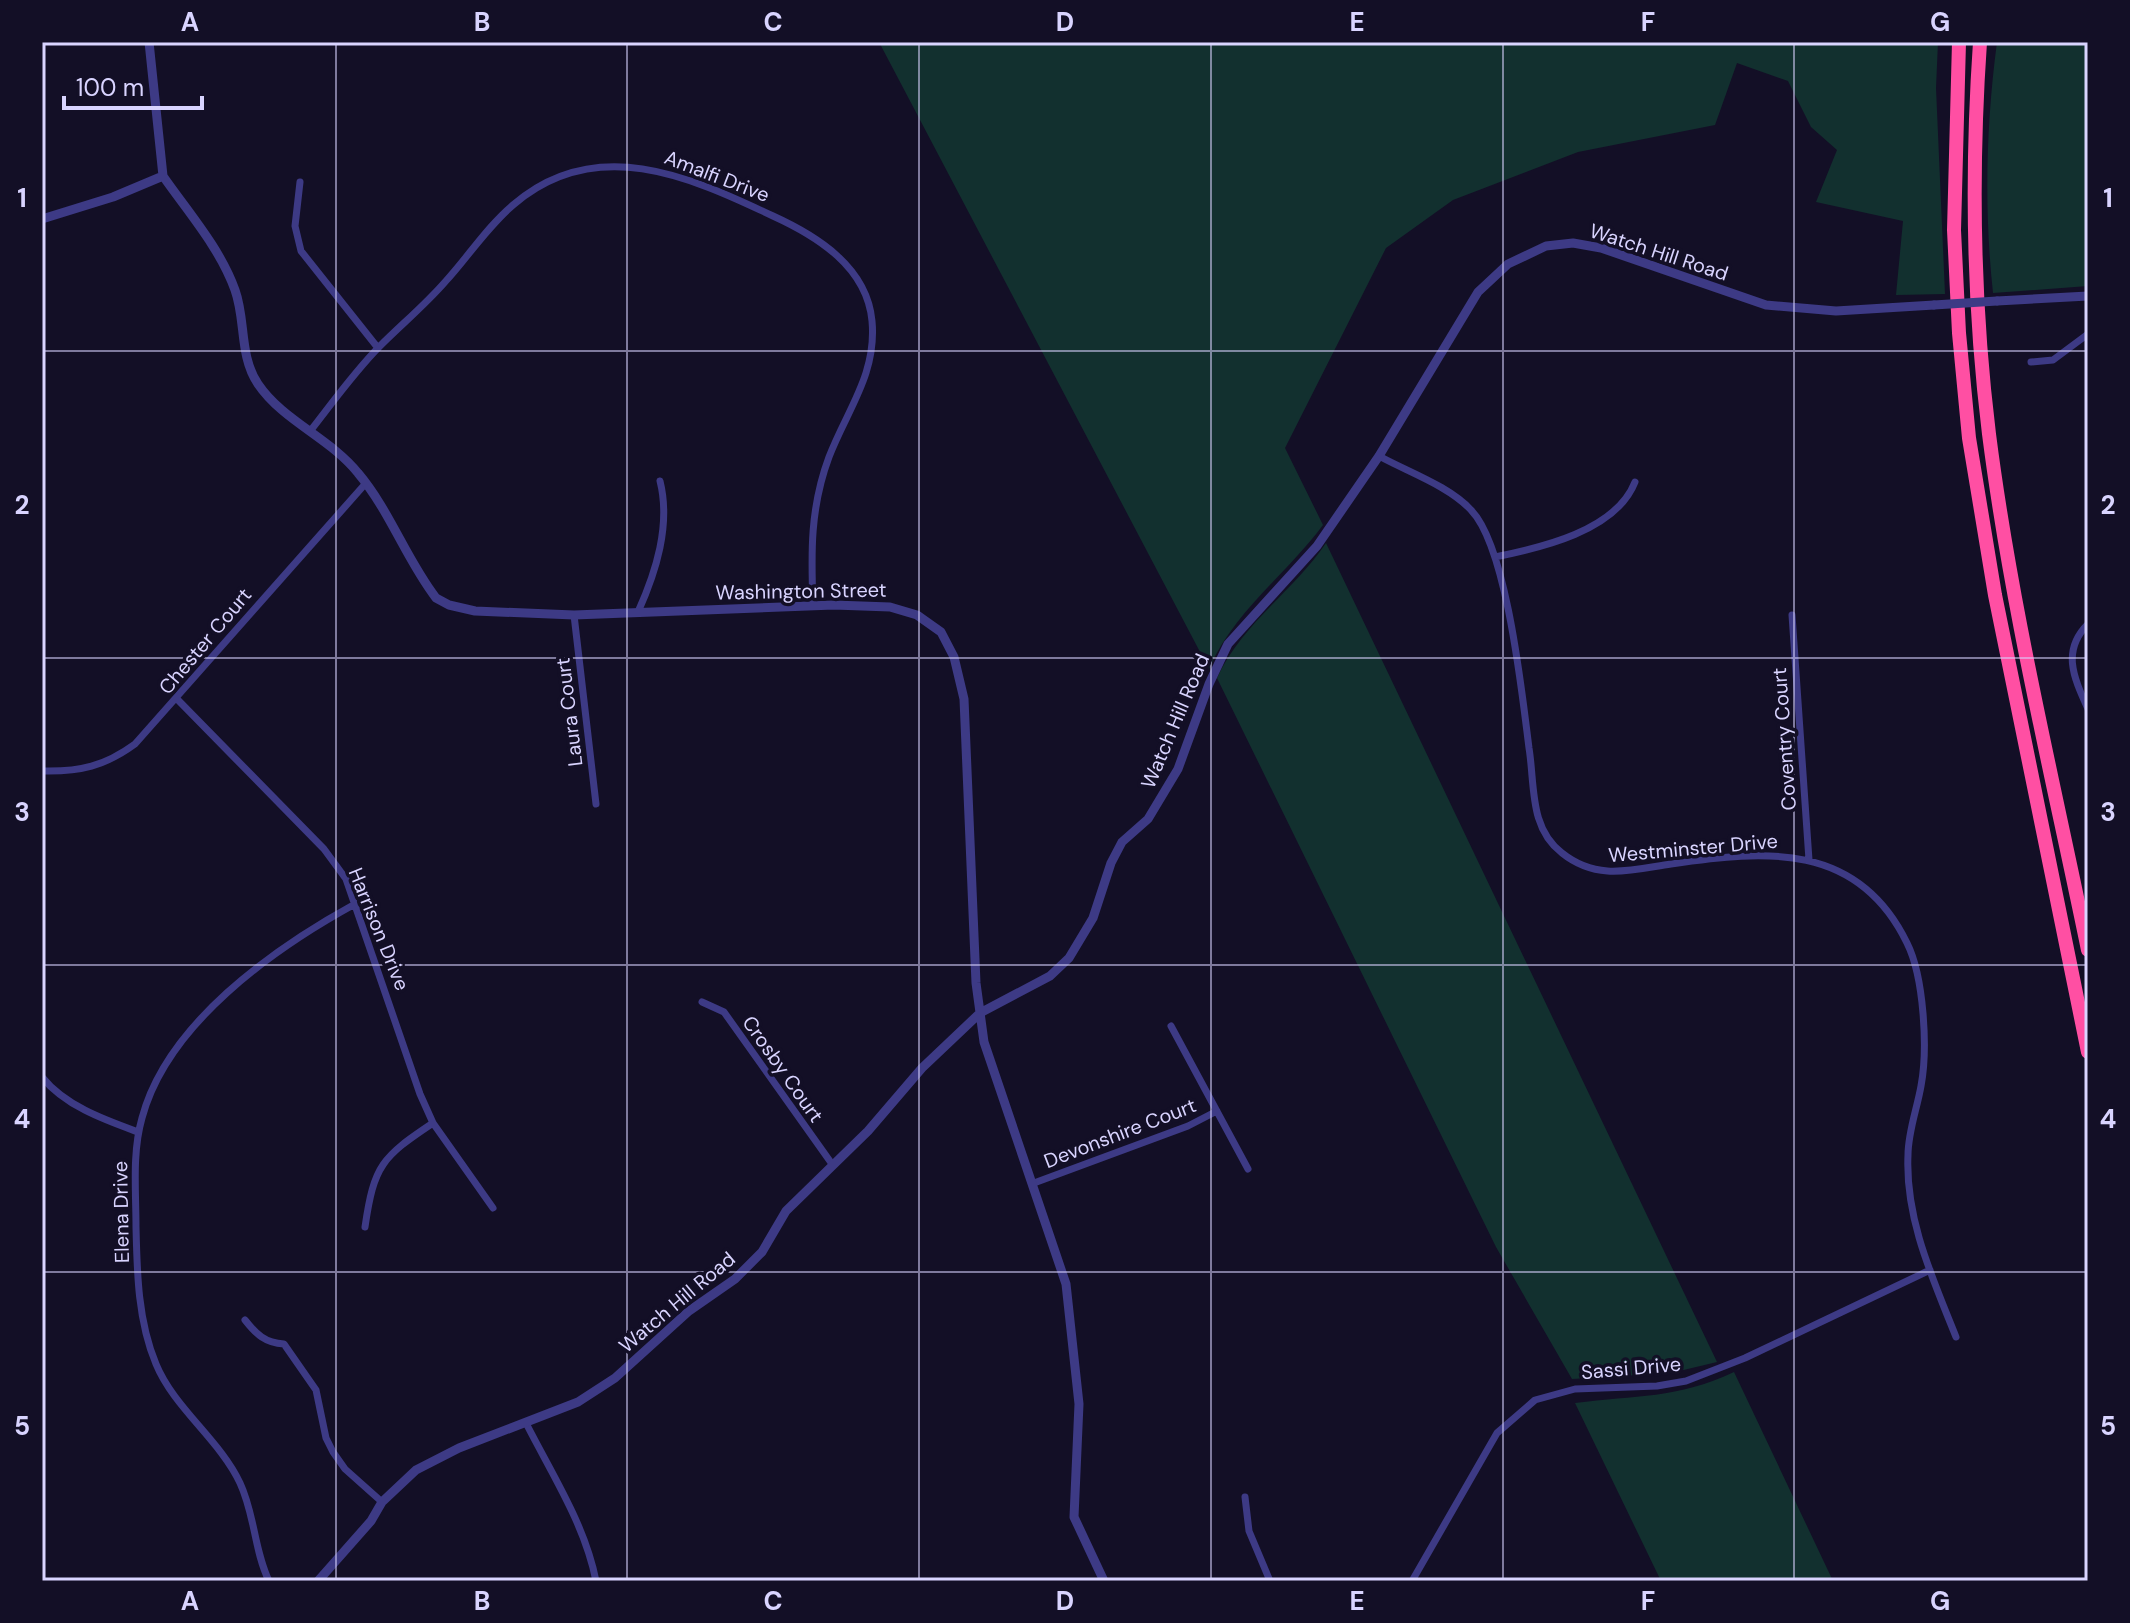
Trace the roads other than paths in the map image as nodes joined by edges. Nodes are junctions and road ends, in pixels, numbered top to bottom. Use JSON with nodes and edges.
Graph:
{"nodes":[{"id":1,"x":149,"y":42,"type":"edge"},
{"id":2,"x":1959,"y":42,"type":"edge"},
{"id":3,"x":1981,"y":42,"type":"edge"},
{"id":4,"x":163,"y":176,"type":"junction"},
{"id":5,"x":300,"y":182,"type":"dead end"},
{"id":6,"x":42,"y":219,"type":"edge"},
{"id":7,"x":2088,"y":296,"type":"edge"},
{"id":8,"x":2088,"y":334,"type":"edge"},
{"id":9,"x":378,"y":348,"type":"junction"},
{"id":10,"x":2031,"y":362,"type":"dead end"},
{"id":11,"x":311,"y":430,"type":"junction"},
{"id":12,"x":1379,"y":456,"type":"junction"},
{"id":13,"x":660,"y":481,"type":"dead end"},
{"id":14,"x":1635,"y":482,"type":"dead end"},
{"id":15,"x":366,"y":483,"type":"junction"},
{"id":16,"x":1495,"y":557,"type":"junction"},
{"id":17,"x":813,"y":606,"type":"junction"},
{"id":18,"x":638,"y":612,"type":"junction"},
{"id":19,"x":574,"y":615,"type":"junction"},
{"id":20,"x":1792,"y":615,"type":"dead end"},
{"id":21,"x":2088,"y":624,"type":"edge"},
{"id":22,"x":178,"y":700,"type":"junction"},
{"id":23,"x":2088,"y":709,"type":"edge"},
{"id":24,"x":42,"y":771,"type":"edge"},
{"id":25,"x":596,"y":804,"type":"dead end"},
{"id":26,"x":1809,"y":860,"type":"junction"},
{"id":27,"x":355,"y":904,"type":"junction"},
{"id":28,"x":2088,"y":950,"type":"edge"},
{"id":29,"x":702,"y":1002,"type":"dead end"},
{"id":30,"x":980,"y":1013,"type":"junction"},
{"id":31,"x":1171,"y":1026,"type":"dead end"},
{"id":32,"x":2088,"y":1052,"type":"edge"},
{"id":33,"x":42,"y":1077,"type":"edge"},
{"id":34,"x":1217,"y":1111,"type":"junction"},
{"id":35,"x":433,"y":1123,"type":"junction"},
{"id":36,"x":138,"y":1132,"type":"junction"},
{"id":37,"x":832,"y":1164,"type":"junction"},
{"id":38,"x":1248,"y":1169,"type":"dead end"},
{"id":39,"x":1034,"y":1183,"type":"junction"},
{"id":40,"x":493,"y":1208,"type":"dead end"},
{"id":41,"x":365,"y":1227,"type":"dead end"},
{"id":42,"x":1930,"y":1270,"type":"junction"},
{"id":43,"x":245,"y":1320,"type":"dead end"},
{"id":44,"x":1956,"y":1337,"type":"dead end"},
{"id":45,"x":527,"y":1425,"type":"junction"},
{"id":46,"x":1245,"y":1497,"type":"dead end"},
{"id":47,"x":382,"y":1502,"type":"junction"},
{"id":48,"x":1102,"y":1580,"type":"edge"},
{"id":49,"x":269,"y":1581,"type":"edge"},
{"id":50,"x":318,"y":1581,"type":"edge"},
{"id":51,"x":596,"y":1581,"type":"edge"},
{"id":52,"x":1270,"y":1581,"type":"edge"},
{"id":53,"x":1412,"y":1581,"type":"edge"}],
"edges":[{"from":1,"to":4,"type":"street"},
{"from":2,"to":32,"type":"highway"},
{"from":3,"to":28,"type":"highway"},
{"from":4,"to":6,"type":"street"},
{"from":4,"to":11,"type":"street","name":"Washington Street"},
{"from":5,"to":9,"type":"street"},
{"from":7,"to":12,"type":"street","name":"Watch Hill Road","bridge":true},
{"from":8,"to":10,"type":"street"},
{"from":9,"to":11,"type":"street","name":"Amalfi Drive"},
{"from":9,"to":17,"type":"street","name":"Amalfi Drive"},
{"from":11,"to":15,"type":"street","name":"Washington Street"},
{"from":12,"to":16,"type":"street","name":"Westminster Drive"},
{"from":12,"to":30,"type":"street","name":"Watch Hill Road"},
{"from":13,"to":18,"type":"street"},
{"from":14,"to":16,"type":"street"},
{"from":15,"to":19,"type":"street","name":"Washington Street"},
{"from":15,"to":22,"type":"street","name":"Chester Court"},
{"from":16,"to":26,"type":"street","name":"Westminster Drive"},
{"from":17,"to":18,"type":"street","name":"Washington Street"},
{"from":17,"to":30,"type":"street","name":"Washington Street"},
{"from":18,"to":19,"type":"street","name":"Washington Street"},
{"from":19,"to":25,"type":"street","name":"Laura Court"},
{"from":20,"to":26,"type":"street","name":"Coventry Court"},
{"from":21,"to":23,"type":"street"},
{"from":22,"to":24,"type":"street","name":"Chester Court"},
{"from":22,"to":27,"type":"street","name":"Harrison Drive"},
{"from":26,"to":42,"type":"street","name":"Westminster Drive"},
{"from":27,"to":35,"type":"street","name":"Harrison Drive"},
{"from":27,"to":36,"type":"street","name":"Elena Drive"},
{"from":29,"to":37,"type":"street","name":"Crosby Court"},
{"from":30,"to":37,"type":"street","name":"Watch Hill Road"},
{"from":30,"to":39,"type":"street","name":"Washington Street"},
{"from":31,"to":34,"type":"street","name":"Devonshire Court"},
{"from":33,"to":36,"type":"street"},
{"from":34,"to":38,"type":"street","name":"Devonshire Court"},
{"from":34,"to":39,"type":"street","name":"Devonshire Court"},
{"from":35,"to":40,"type":"street","name":"Harrison Drive"},
{"from":35,"to":41,"type":"street"},
{"from":36,"to":49,"type":"street","name":"Elena Drive"},
{"from":37,"to":45,"type":"street","name":"Watch Hill Road"},
{"from":39,"to":48,"type":"street","name":"Washington Street"},
{"from":42,"to":44,"type":"street","name":"Westminster Drive"},
{"from":42,"to":53,"type":"street","name":"Sassi Drive"},
{"from":43,"to":47,"type":"street"},
{"from":45,"to":47,"type":"street","name":"Watch Hill Road"},
{"from":45,"to":51,"type":"street"},
{"from":46,"to":52,"type":"street"},
{"from":47,"to":50,"type":"street","name":"Watch Hill Road"}]}
